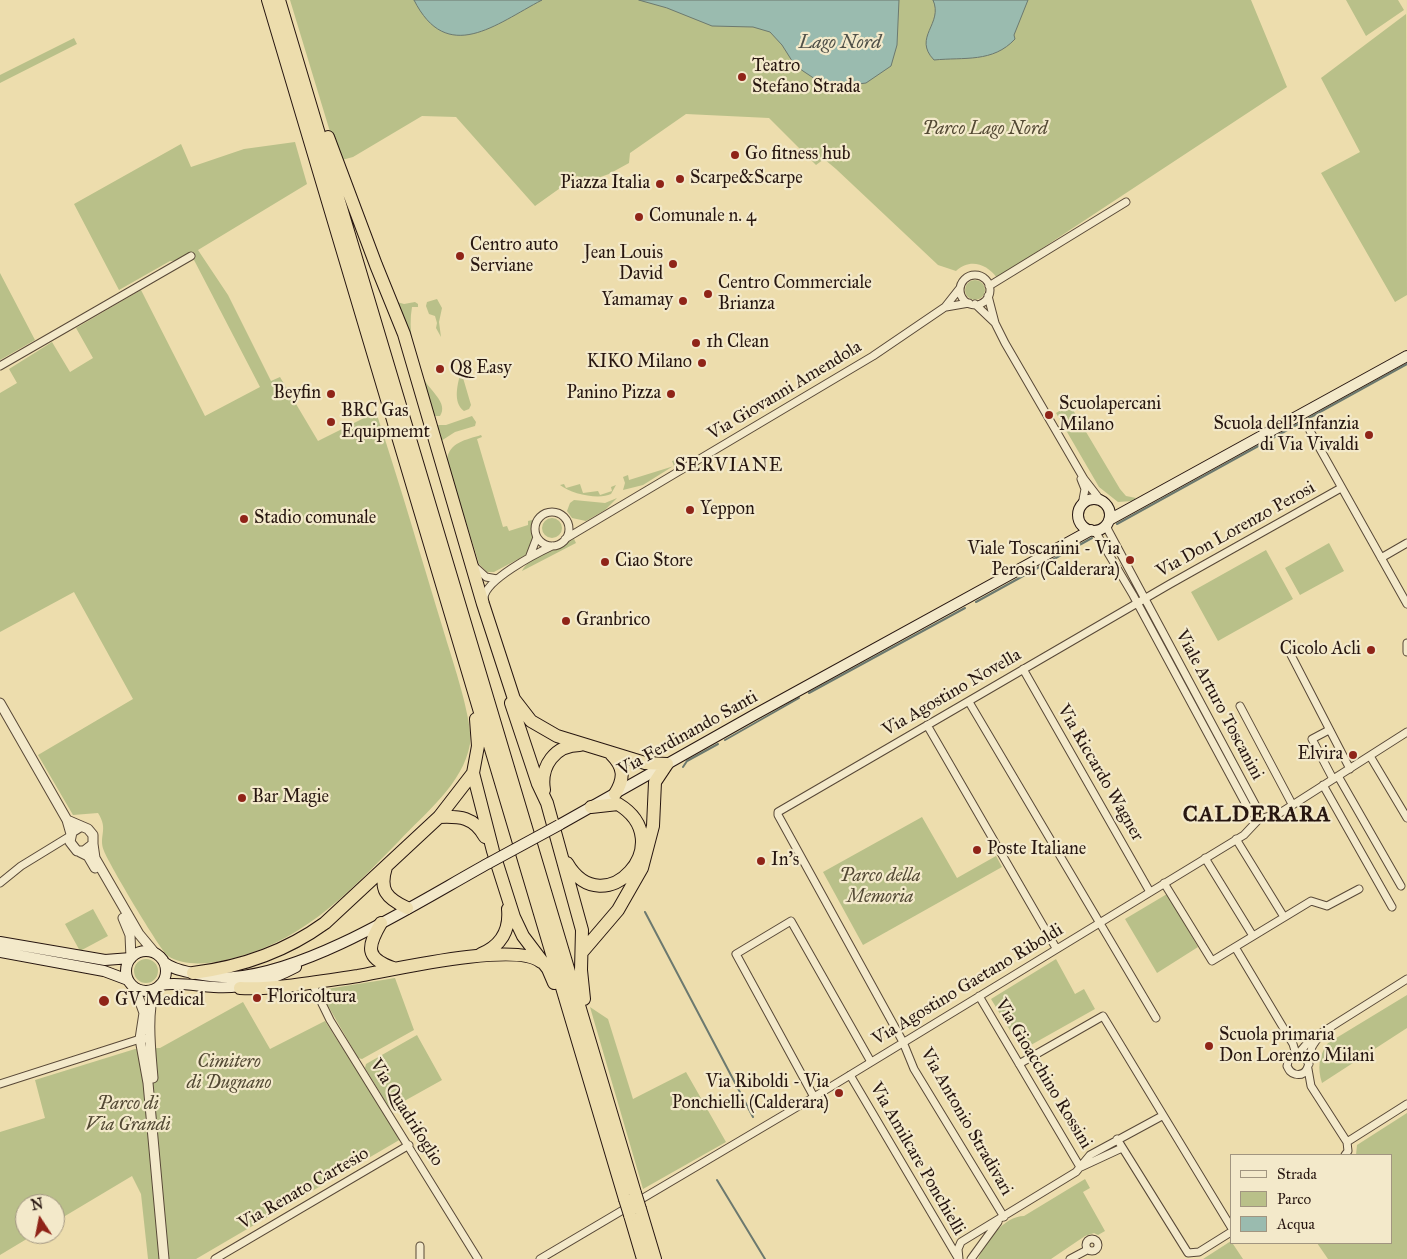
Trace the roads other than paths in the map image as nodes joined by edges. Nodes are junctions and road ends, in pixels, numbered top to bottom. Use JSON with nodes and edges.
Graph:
{"nodes":[{"id":1,"x":268,"y":0,"type":"edge"},
{"id":2,"x":280,"y":0,"type":"edge"},
{"id":3,"x":1126,"y":202,"type":"dead end"},
{"id":4,"x":191,"y":256,"type":"dead end"},
{"id":5,"x":989,"y":286,"type":"junction"},
{"id":6,"x":960,"y":288,"type":"junction"},
{"id":7,"x":988,"y":296,"type":"junction"},
{"id":8,"x":972,"y":304,"type":"junction"},
{"id":9,"x":945,"y":307,"type":"junction"},
{"id":10,"x":995,"y":323,"type":"junction"},
{"id":11,"x":1407,"y":356,"type":"edge"},
{"id":12,"x":0,"y":366,"type":"edge"},
{"id":13,"x":1310,"y":431,"type":"dead end"},
{"id":14,"x":1076,"y":462,"type":"junction"},
{"id":15,"x":1341,"y":488,"type":"junction"},
{"id":16,"x":1104,"y":503,"type":"junction"},
{"id":17,"x":1139,"y":504,"type":"junction"},
{"id":18,"x":1082,"y":505,"type":"junction"},
{"id":19,"x":1080,"y":521,"type":"junction"},
{"id":20,"x":1108,"y":522,"type":"junction"},
{"id":21,"x":568,"y":523,"type":"junction"},
{"id":22,"x":586,"y":527,"type":"junction"},
{"id":23,"x":1093,"y":530,"type":"junction"},
{"id":24,"x":537,"y":537,"type":"junction"},
{"id":25,"x":565,"y":539,"type":"junction"},
{"id":26,"x":1070,"y":542,"type":"junction"},
{"id":27,"x":1407,"y":543,"type":"edge"},
{"id":28,"x":553,"y":545,"type":"junction"},
{"id":29,"x":1381,"y":558,"type":"junction"},
{"id":30,"x":470,"y":560,"type":"junction"},
{"id":31,"x":528,"y":560,"type":"junction"},
{"id":32,"x":497,"y":579,"type":"junction"},
{"id":33,"x":1145,"y":599,"type":"junction"},
{"id":34,"x":483,"y":604,"type":"junction"},
{"id":35,"x":1138,"y":604,"type":"junction"},
{"id":36,"x":1407,"y":604,"type":"edge"},
{"id":37,"x":1407,"y":643,"type":"edge"},
{"id":38,"x":498,"y":652,"type":"junction"},
{"id":39,"x":1407,"y":652,"type":"edge"},
{"id":40,"x":1290,"y":655,"type":"dead end"},
{"id":41,"x":1023,"y":669,"type":"junction"},
{"id":42,"x":477,"y":699,"type":"junction"},
{"id":43,"x":969,"y":702,"type":"junction"},
{"id":44,"x":0,"y":703,"type":"edge"},
{"id":45,"x":1240,"y":706,"type":"dead end"},
{"id":46,"x":927,"y":725,"type":"junction"},
{"id":47,"x":1329,"y":730,"type":"junction"},
{"id":48,"x":1407,"y":732,"type":"edge"},
{"id":49,"x":583,"y":745,"type":"junction"},
{"id":50,"x":611,"y":754,"type":"junction"},
{"id":51,"x":1371,"y":757,"type":"junction"},
{"id":52,"x":667,"y":764,"type":"junction"},
{"id":53,"x":1350,"y":769,"type":"junction"},
{"id":54,"x":473,"y":774,"type":"junction"},
{"id":55,"x":1336,"y":778,"type":"junction"},
{"id":56,"x":1323,"y":785,"type":"junction"},
{"id":57,"x":615,"y":794,"type":"junction"},
{"id":58,"x":546,"y":803,"type":"junction"},
{"id":59,"x":1292,"y":804,"type":"junction"},
{"id":60,"x":591,"y":807,"type":"junction"},
{"id":61,"x":778,"y":815,"type":"joint"},
{"id":62,"x":439,"y":817,"type":"junction"},
{"id":63,"x":1407,"y":818,"type":"edge"},
{"id":64,"x":1259,"y":819,"type":"junction"},
{"id":65,"x":67,"y":820,"type":"junction"},
{"id":66,"x":80,"y":827,"type":"junction"},
{"id":67,"x":70,"y":835,"type":"junction"},
{"id":68,"x":1236,"y":839,"type":"junction"},
{"id":69,"x":59,"y":843,"type":"junction"},
{"id":70,"x":93,"y":844,"type":"junction"},
{"id":71,"x":71,"y":846,"type":"junction"},
{"id":72,"x":80,"y":852,"type":"junction"},
{"id":73,"x":563,"y":856,"type":"junction"},
{"id":74,"x":491,"y":857,"type":"junction"},
{"id":75,"x":1205,"y":858,"type":"junction"},
{"id":76,"x":386,"y":867,"type":"junction"},
{"id":77,"x":1,"y":880,"type":"edge"},
{"id":78,"x":1164,"y":883,"type":"junction"},
{"id":79,"x":1401,"y":886,"type":"dead end"},
{"id":80,"x":1359,"y":889,"type":"dead end"},
{"id":81,"x":1150,"y":892,"type":"junction"},
{"id":82,"x":506,"y":896,"type":"junction"},
{"id":83,"x":1392,"y":907,"type":"dead end"},
{"id":84,"x":407,"y":908,"type":"junction"},
{"id":85,"x":1284,"y":917,"type":"junction"},
{"id":86,"x":381,"y":923,"type":"junction"},
{"id":87,"x":1098,"y":924,"type":"junction"},
{"id":88,"x":1253,"y":936,"type":"junction"},
{"id":89,"x":0,"y":942,"type":"edge"},
{"id":90,"x":1235,"y":946,"type":"junction"},
{"id":91,"x":1056,"y":948,"type":"junction"},
{"id":92,"x":583,"y":951,"type":"junction"},
{"id":93,"x":0,"y":952,"type":"edge"},
{"id":94,"x":154,"y":952,"type":"junction"},
{"id":95,"x":320,"y":952,"type":"junction"},
{"id":96,"x":473,"y":956,"type":"junction"},
{"id":97,"x":131,"y":958,"type":"junction"},
{"id":98,"x":164,"y":963,"type":"junction"},
{"id":99,"x":544,"y":964,"type":"junction"},
{"id":100,"x":393,"y":968,"type":"junction"},
{"id":101,"x":193,"y":973,"type":"junction"},
{"id":102,"x":1407,"y":979,"type":"edge"},
{"id":103,"x":311,"y":981,"type":"junction"},
{"id":104,"x":132,"y":984,"type":"junction"},
{"id":105,"x":157,"y":987,"type":"junction"},
{"id":106,"x":240,"y":988,"type":"junction"},
{"id":107,"x":979,"y":996,"type":"junction"},
{"id":108,"x":1156,"y":1018,"type":"dead end"},
{"id":109,"x":573,"y":1023,"type":"junction"},
{"id":110,"x":1320,"y":1033,"type":"junction"},
{"id":111,"x":140,"y":1039,"type":"junction"},
{"id":112,"x":904,"y":1042,"type":"junction"},
{"id":113,"x":150,"y":1044,"type":"junction"},
{"id":114,"x":1297,"y":1054,"type":"junction"},
{"id":115,"x":871,"y":1062,"type":"junction"},
{"id":116,"x":1019,"y":1064,"type":"junction"},
{"id":117,"x":1308,"y":1066,"type":"junction"},
{"id":118,"x":598,"y":1067,"type":"junction"},
{"id":119,"x":850,"y":1075,"type":"junction"},
{"id":120,"x":1296,"y":1075,"type":"junction"},
{"id":121,"x":0,"y":1084,"type":"edge"},
{"id":122,"x":1311,"y":1086,"type":"junction"},
{"id":123,"x":814,"y":1097,"type":"junction"},
{"id":124,"x":1407,"y":1104,"type":"edge"},
{"id":125,"x":1162,"y":1116,"type":"junction"},
{"id":126,"x":1117,"y":1139,"type":"junction"},
{"id":127,"x":1346,"y":1142,"type":"junction"},
{"id":128,"x":409,"y":1146,"type":"junction"},
{"id":129,"x":1122,"y":1148,"type":"junction"},
{"id":130,"x":1345,"y":1154,"type":"edge"},
{"id":131,"x":1080,"y":1167,"type":"junction"},
{"id":132,"x":630,"y":1196,"type":"junction"},
{"id":133,"x":635,"y":1212,"type":"junction"},
{"id":134,"x":1004,"y":1217,"type":"junction"},
{"id":135,"x":1230,"y":1225,"type":"edge"},
{"id":136,"x":1230,"y":1233,"type":"edge"},
{"id":137,"x":420,"y":1246,"type":"dead end"},
{"id":138,"x":1087,"y":1250,"type":"dead end"},
{"id":139,"x":958,"y":1258,"type":"edge"},
{"id":140,"x":164,"y":1259,"type":"edge"},
{"id":141,"x":168,"y":1259,"type":"edge"},
{"id":142,"x":216,"y":1259,"type":"edge"},
{"id":143,"x":420,"y":1259,"type":"edge"},
{"id":144,"x":478,"y":1259,"type":"edge"},
{"id":145,"x":540,"y":1259,"type":"edge"},
{"id":146,"x":643,"y":1259,"type":"edge"},
{"id":147,"x":655,"y":1259,"type":"edge"},
{"id":148,"x":971,"y":1259,"type":"edge"},
{"id":149,"x":1070,"y":1259,"type":"edge"}],
"edges":[{"from":1,"to":42,"type":"highway"},
{"from":2,"to":30,"type":"highway"},
{"from":2,"to":118,"type":"highway"},
{"from":3,"to":5,"type":"street"},
{"from":4,"to":12,"type":"street"},
{"from":5,"to":6,"type":"street"},
{"from":5,"to":7,"type":"street"},
{"from":6,"to":8,"type":"street"},
{"from":6,"to":9,"type":"street","name":"Via Giovanni Amendola"},
{"from":7,"to":8,"type":"street"},
{"from":7,"to":10,"type":"street"},
{"from":8,"to":9,"type":"street","name":"Via Giovanni Amendola"},
{"from":8,"to":10,"type":"street"},
{"from":9,"to":22,"type":"street","name":"Via Giovanni Amendola"},
{"from":10,"to":14,"type":"street"},
{"from":11,"to":17,"type":"main road"},
{"from":13,"to":15,"type":"street"},
{"from":14,"to":16,"type":"street"},
{"from":14,"to":18,"type":"street"},
{"from":15,"to":29,"type":"street"},
{"from":15,"to":33,"type":"street","name":"Via Don Lorenzo Perosi"},
{"from":16,"to":17,"type":"main road"},
{"from":16,"to":18,"type":"main road"},
{"from":16,"to":20,"type":"main road"},
{"from":17,"to":20,"type":"main road"},
{"from":18,"to":19,"type":"main road"},
{"from":19,"to":23,"type":"main road"},
{"from":19,"to":26,"type":"main road"},
{"from":20,"to":23,"type":"main road"},
{"from":20,"to":33,"type":"street","name":"Viale Arturo Toscanini"},
{"from":21,"to":22,"type":"street"},
{"from":21,"to":24,"type":"street"},
{"from":21,"to":25,"type":"street"},
{"from":22,"to":25,"type":"street","name":"Via Giovanni Amendola"},
{"from":23,"to":26,"type":"main road","name":"Via Ferdinando Santi"},
{"from":23,"to":35,"type":"street","name":"Viale Arturo Toscanini"},
{"from":24,"to":28,"type":"street"},
{"from":24,"to":31,"type":"street"},
{"from":25,"to":28,"type":"street"},
{"from":26,"to":52,"type":"main road","name":"Via Ferdinando Santi"},
{"from":27,"to":29,"type":"street"},
{"from":28,"to":31,"type":"street"},
{"from":29,"to":36,"type":"street"},
{"from":30,"to":32,"type":"street"},
{"from":30,"to":34,"type":"highway"},
{"from":31,"to":32,"type":"street"},
{"from":32,"to":34,"type":"street"},
{"from":33,"to":35,"type":"street","name":"Via Agostino Novella"},
{"from":33,"to":64,"type":"street","name":"Viale Arturo Toscanini"},
{"from":34,"to":38,"type":"highway"},
{"from":35,"to":41,"type":"street","name":"Via Agostino Novella"},
{"from":35,"to":64,"type":"street","name":"Viale Arturo Toscanini"},
{"from":37,"to":39,"type":"street"},
{"from":38,"to":49,"type":"highway"},
{"from":38,"to":58,"type":"highway"},
{"from":40,"to":47,"type":"street"},
{"from":41,"to":43,"type":"street","name":"Via Agostino Novella"},
{"from":41,"to":81,"type":"street","name":"Via Riccardo Wagner"},
{"from":42,"to":54,"type":"highway"},
{"from":42,"to":109,"type":"highway"},
{"from":43,"to":46,"type":"street","name":"Via Agostino Novella"},
{"from":43,"to":87,"type":"street"},
{"from":44,"to":65,"type":"street"},
{"from":45,"to":59,"type":"street"},
{"from":46,"to":61,"type":"street","name":"Via Agostino Novella"},
{"from":46,"to":91,"type":"street"},
{"from":47,"to":53,"type":"street"},
{"from":47,"to":55,"type":"street"},
{"from":48,"to":51,"type":"street","name":"Via Agostino Gaetano Riboldi"},
{"from":49,"to":50,"type":"highway"},
{"from":49,"to":58,"type":"highway"},
{"from":50,"to":52,"type":"highway"},
{"from":50,"to":57,"type":"highway"},
{"from":51,"to":53,"type":"street","name":"Via Agostino Gaetano Riboldi"},
{"from":51,"to":63,"type":"street"},
{"from":52,"to":57,"type":"main road","name":"Via Ferdinando Santi"},
{"from":52,"to":92,"type":"highway"},
{"from":53,"to":55,"type":"street","name":"Via Agostino Gaetano Riboldi"},
{"from":54,"to":62,"type":"highway"},
{"from":54,"to":74,"type":"highway"},
{"from":55,"to":56,"type":"street","name":"Via Agostino Gaetano Riboldi"},
{"from":55,"to":79,"type":"street"},
{"from":56,"to":59,"type":"street","name":"Via Agostino Gaetano Riboldi"},
{"from":56,"to":83,"type":"street"},
{"from":57,"to":60,"type":"main road","name":"Via Ferdinando Santi"},
{"from":58,"to":73,"type":"highway"},
{"from":59,"to":64,"type":"street","name":"Via Agostino Gaetano Riboldi"},
{"from":60,"to":73,"type":"highway"},
{"from":60,"to":74,"type":"main road","name":"Via Ferdinando Santi","bridge":true},
{"from":61,"to":112,"type":"street","name":"Via Antonio Stradivari"},
{"from":62,"to":74,"type":"highway"},
{"from":62,"to":76,"type":"highway"},
{"from":64,"to":68,"type":"street","name":"Via Agostino Gaetano Riboldi"},
{"from":65,"to":66,"type":"street"},
{"from":65,"to":67,"type":"street"},
{"from":66,"to":67,"type":"street"},
{"from":66,"to":70,"type":"street"},
{"from":67,"to":69,"type":"street"},
{"from":67,"to":71,"type":"street"},
{"from":68,"to":75,"type":"street","name":"Via Agostino Gaetano Riboldi"},
{"from":68,"to":85,"type":"street"},
{"from":69,"to":71,"type":"street"},
{"from":69,"to":77,"type":"street"},
{"from":70,"to":72,"type":"street"},
{"from":70,"to":94,"type":"street"},
{"from":71,"to":72,"type":"street"},
{"from":72,"to":97,"type":"street"},
{"from":73,"to":92,"type":"highway"},
{"from":74,"to":82,"type":"highway"},
{"from":74,"to":84,"type":"main road","name":"Via Ferdinando Santi"},
{"from":75,"to":78,"type":"street","name":"Via Agostino Gaetano Riboldi"},
{"from":75,"to":88,"type":"street"},
{"from":76,"to":84,"type":"highway"},
{"from":76,"to":101,"type":"highway"},
{"from":78,"to":81,"type":"street","name":"Via Agostino Gaetano Riboldi"},
{"from":78,"to":90,"type":"street"},
{"from":80,"to":85,"type":"street"},
{"from":81,"to":87,"type":"street","name":"Via Agostino Gaetano Riboldi"},
{"from":82,"to":96,"type":"highway"},
{"from":82,"to":99,"type":"highway"},
{"from":84,"to":86,"type":"main road","name":"Via Ferdinando Santi"},
{"from":85,"to":88,"type":"street"},
{"from":86,"to":95,"type":"main road","name":"Via Ferdinando Santi"},
{"from":86,"to":100,"type":"highway"},
{"from":87,"to":91,"type":"street","name":"Via Agostino Gaetano Riboldi"},
{"from":87,"to":108,"type":"street"},
{"from":88,"to":90,"type":"street"},
{"from":89,"to":97,"type":"main road"},
{"from":90,"to":114,"type":"street"},
{"from":91,"to":107,"type":"street","name":"Via Agostino Gaetano Riboldi"},
{"from":92,"to":118,"type":"highway"},
{"from":93,"to":104,"type":"main road"},
{"from":94,"to":97,"type":"main road"},
{"from":94,"to":98,"type":"main road"},
{"from":95,"to":101,"type":"main road"},
{"from":95,"to":106,"type":"main road"},
{"from":96,"to":99,"type":"highway"},
{"from":96,"to":100,"type":"highway"},
{"from":97,"to":104,"type":"main road"},
{"from":98,"to":101,"type":"main road"},
{"from":98,"to":105,"type":"main road"},
{"from":99,"to":109,"type":"highway"},
{"from":100,"to":103,"type":"highway"},
{"from":102,"to":110,"type":"street"},
{"from":103,"to":106,"type":"highway"},
{"from":103,"to":128,"type":"street","name":"Via Quadrifoglio"},
{"from":104,"to":105,"type":"main road"},
{"from":104,"to":111,"type":"street"},
{"from":105,"to":106,"type":"main road"},
{"from":105,"to":113,"type":"street"},
{"from":107,"to":112,"type":"street","name":"Via Agostino Gaetano Riboldi"},
{"from":107,"to":116,"type":"street","name":"Via Gioacchino Rossini"},
{"from":109,"to":132,"type":"highway"},
{"from":110,"to":114,"type":"street"},
{"from":110,"to":117,"type":"street"},
{"from":111,"to":113,"type":"street"},
{"from":111,"to":121,"type":"street"},
{"from":111,"to":140,"type":"street"},
{"from":112,"to":115,"type":"street","name":"Via Agostino Gaetano Riboldi"},
{"from":112,"to":134,"type":"street","name":"Via Antonio Stradivari"},
{"from":113,"to":141,"type":"street"},
{"from":114,"to":117,"type":"street"},
{"from":114,"to":120,"type":"street"},
{"from":115,"to":119,"type":"street","name":"Via Agostino Gaetano Riboldi"},
{"from":115,"to":123,"type":"street"},
{"from":116,"to":125,"type":"street"},
{"from":116,"to":131,"type":"street","name":"Via Gioacchino Rossini"},
{"from":117,"to":120,"type":"street"},
{"from":117,"to":122,"type":"street"},
{"from":118,"to":132,"type":"highway"},
{"from":119,"to":123,"type":"street","name":"Via Agostino Gaetano Riboldi"},
{"from":119,"to":139,"type":"street","name":"Via Amilcare Ponchielli"},
{"from":120,"to":122,"type":"street"},
{"from":122,"to":127,"type":"street"},
{"from":123,"to":145,"type":"street","name":"Via Agostino Gaetano Riboldi"},
{"from":124,"to":127,"type":"street"},
{"from":125,"to":126,"type":"street"},
{"from":125,"to":135,"type":"street"},
{"from":126,"to":129,"type":"street"},
{"from":126,"to":131,"type":"street"},
{"from":127,"to":130,"type":"street"},
{"from":128,"to":142,"type":"street","name":"Via Renato Cartesio"},
{"from":128,"to":144,"type":"street","name":"Via Quadrifoglio"},
{"from":129,"to":131,"type":"street"},
{"from":129,"to":136,"type":"street"},
{"from":131,"to":134,"type":"street"},
{"from":132,"to":133,"type":"highway","bridge":true},
{"from":133,"to":146,"type":"highway"},
{"from":133,"to":147,"type":"highway"},
{"from":134,"to":139,"type":"street"},
{"from":134,"to":148,"type":"street"},
{"from":137,"to":143,"type":"street"},
{"from":138,"to":149,"type":"street"}]}
